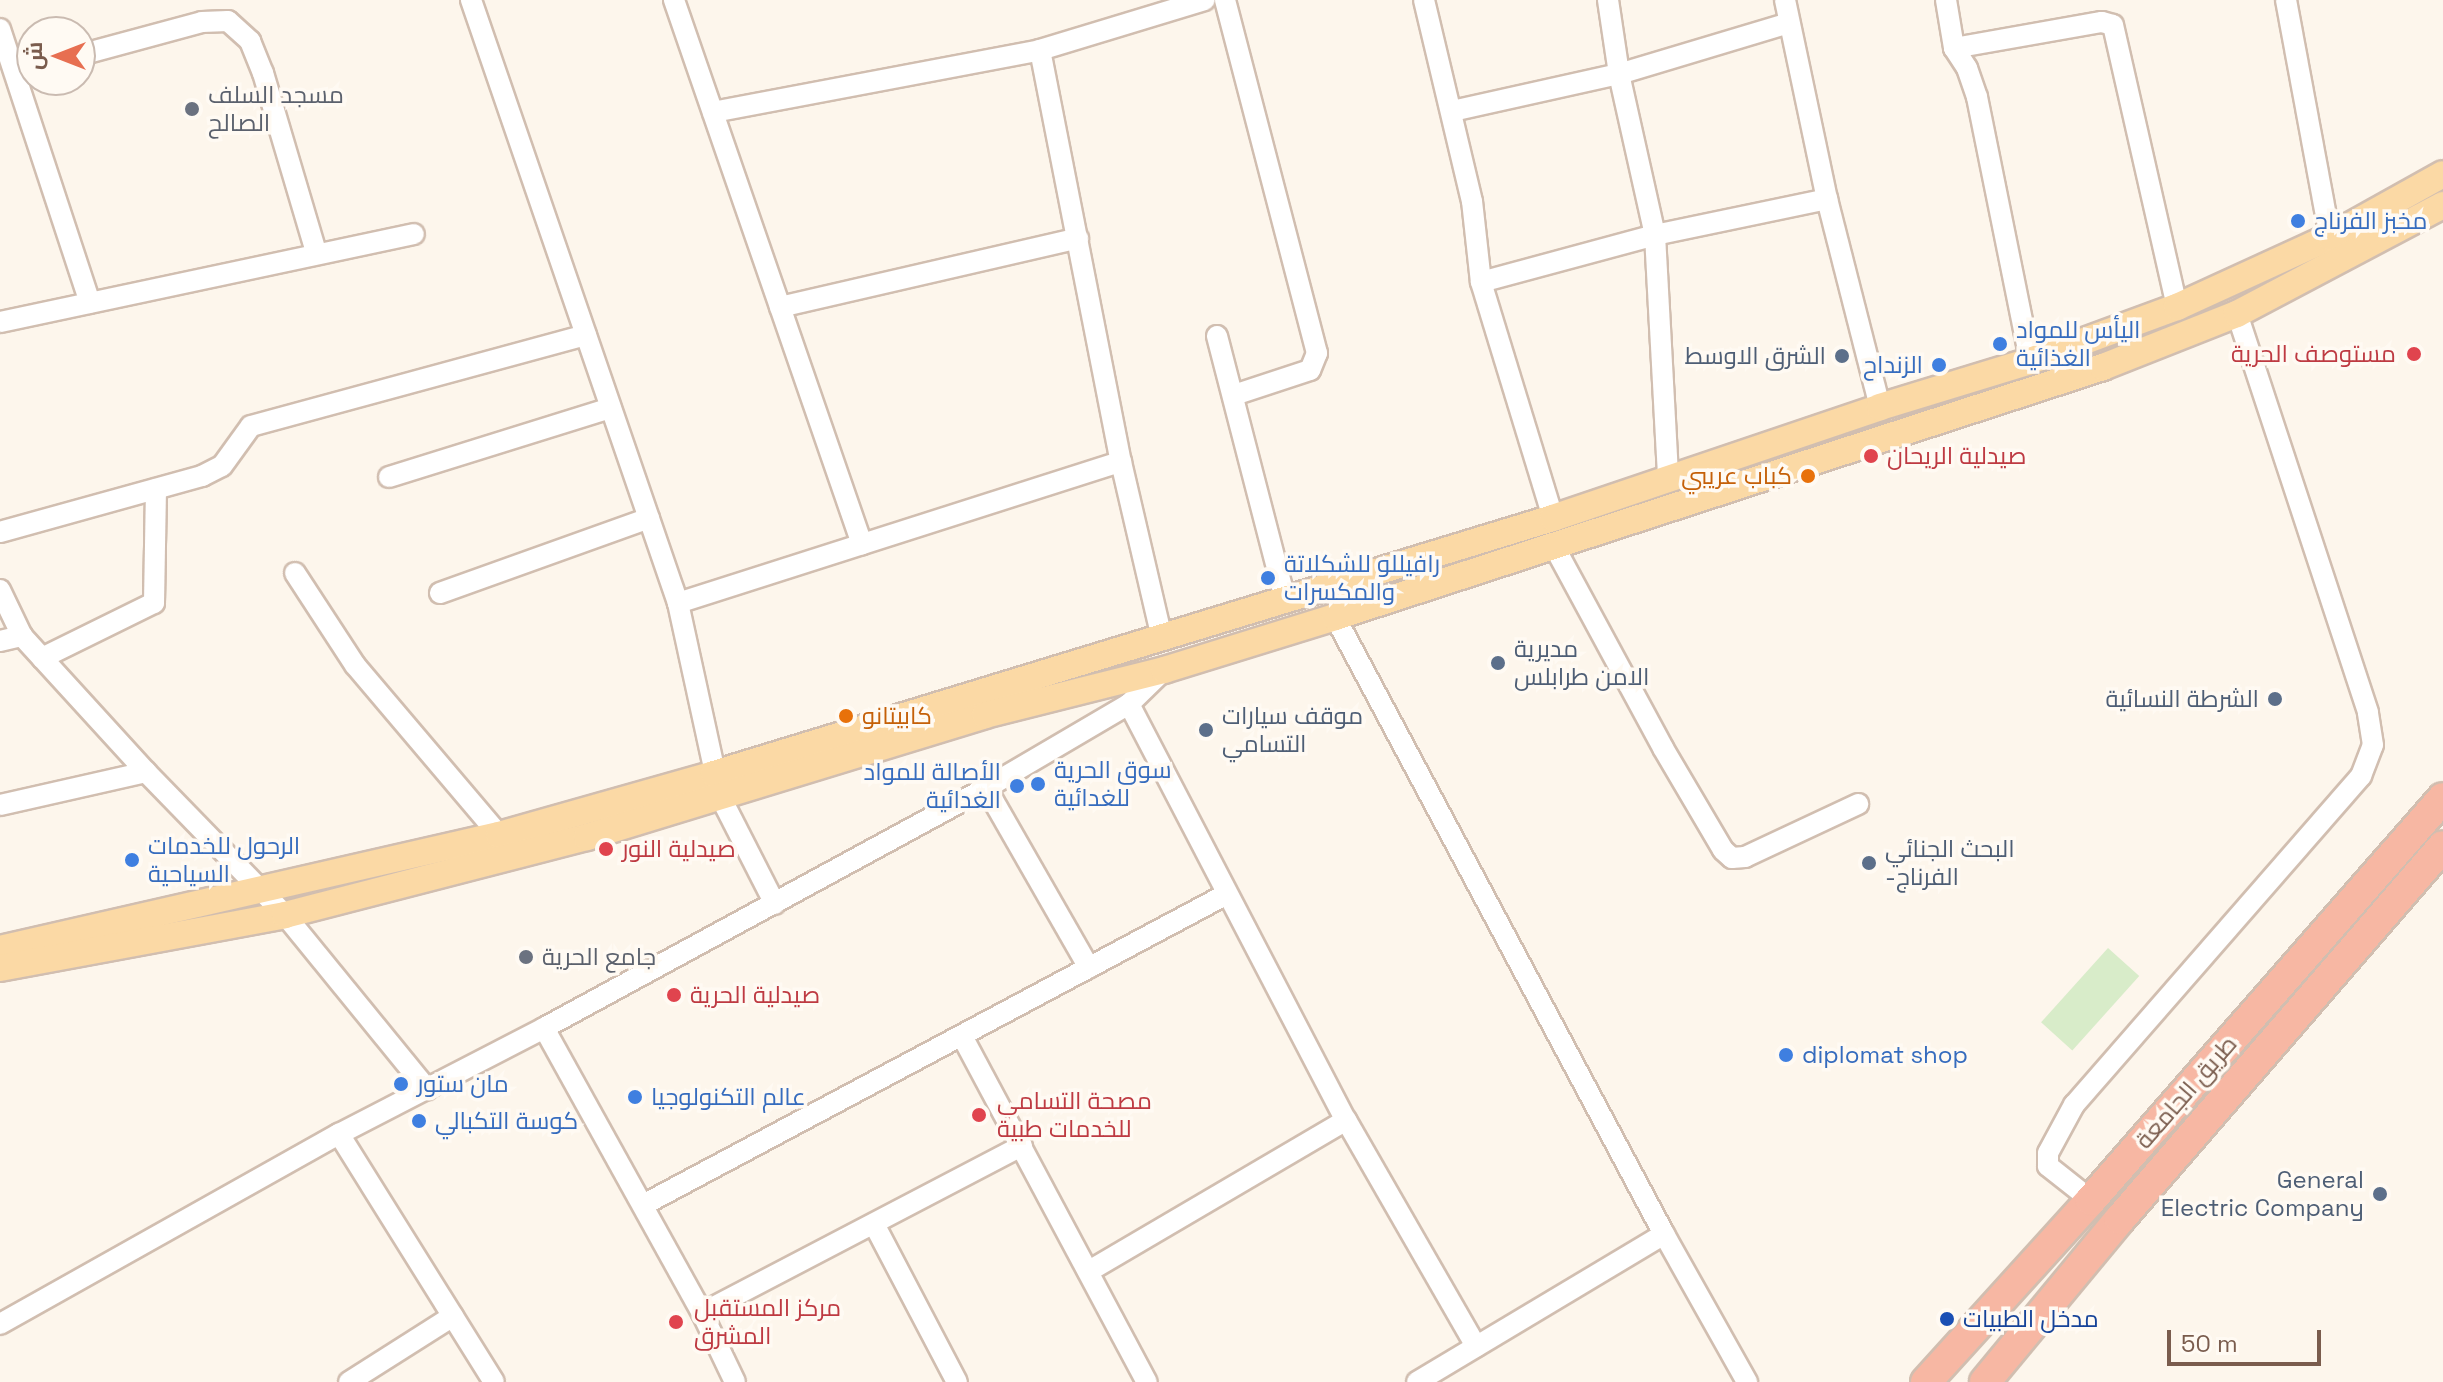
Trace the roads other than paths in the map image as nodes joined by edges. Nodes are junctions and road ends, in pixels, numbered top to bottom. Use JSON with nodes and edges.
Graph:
{"nodes":[{"id":1,"x":471,"y":0,"type":"edge"},
{"id":2,"x":674,"y":0,"type":"edge"},
{"id":3,"x":1205,"y":0,"type":"edge"},
{"id":4,"x":1225,"y":0,"type":"edge"},
{"id":5,"x":1424,"y":0,"type":"edge"},
{"id":6,"x":1608,"y":0,"type":"edge"},
{"id":7,"x":1785,"y":0,"type":"edge"},
{"id":8,"x":1946,"y":0,"type":"edge"},
{"id":9,"x":2286,"y":0,"type":"edge"},
{"id":10,"x":1789,"y":23,"type":"junction"},
{"id":11,"x":0,"y":29,"type":"edge"},
{"id":12,"x":1954,"y":48,"type":"junction"},
{"id":13,"x":1040,"y":50,"type":"junction"},
{"id":14,"x":96,"y":51,"type":"edge"},
{"id":15,"x":16,"y":57,"type":"edge"},
{"id":16,"x":1619,"y":74,"type":"junction"},
{"id":17,"x":31,"y":96,"type":"edge"},
{"id":18,"x":1452,"y":111,"type":"junction"},
{"id":19,"x":713,"y":112,"type":"junction"},
{"id":20,"x":2443,"y":174,"type":"edge"},
{"id":21,"x":1827,"y":199,"type":"junction"},
{"id":22,"x":2443,"y":205,"type":"edge"},
{"id":23,"x":414,"y":234,"type":"dead end"},
{"id":24,"x":1655,"y":235,"type":"junction"},
{"id":25,"x":2330,"y":237,"type":"junction"},
{"id":26,"x":1078,"y":238,"type":"junction"},
{"id":27,"x":316,"y":252,"type":"junction"},
{"id":28,"x":1481,"y":282,"type":"junction"},
{"id":29,"x":90,"y":303,"type":"junction"},
{"id":30,"x":780,"y":307,"type":"junction"},
{"id":31,"x":2177,"y":307,"type":"junction"},
{"id":32,"x":2237,"y":314,"type":"junction"},
{"id":33,"x":0,"y":322,"type":"edge"},
{"id":34,"x":586,"y":335,"type":"junction"},
{"id":35,"x":1217,"y":336,"type":"dead end"},
{"id":36,"x":2030,"y":361,"type":"junction"},
{"id":37,"x":1234,"y":395,"type":"junction"},
{"id":38,"x":1880,"y":407,"type":"junction"},
{"id":39,"x":611,"y":408,"type":"junction"},
{"id":40,"x":1121,"y":462,"type":"junction"},
{"id":41,"x":389,"y":477,"type":"dead end"},
{"id":42,"x":1668,"y":477,"type":"junction"},
{"id":43,"x":156,"y":489,"type":"junction"},
{"id":44,"x":649,"y":518,"type":"junction"},
{"id":45,"x":1553,"y":518,"type":"junction"},
{"id":46,"x":0,"y":532,"type":"edge"},
{"id":47,"x":862,"y":544,"type":"junction"},
{"id":48,"x":1555,"y":548,"type":"junction"},
{"id":49,"x":295,"y":573,"type":"dead end"},
{"id":50,"x":0,"y":590,"type":"edge"},
{"id":51,"x":440,"y":593,"type":"dead end"},
{"id":52,"x":1285,"y":599,"type":"junction"},
{"id":53,"x":678,"y":603,"type":"junction"},
{"id":54,"x":1335,"y":617,"type":"junction"},
{"id":55,"x":22,"y":636,"type":"junction"},
{"id":56,"x":1162,"y":638,"type":"junction"},
{"id":57,"x":0,"y":641,"type":"edge"},
{"id":58,"x":42,"y":658,"type":"junction"},
{"id":59,"x":1164,"y":670,"type":"junction"},
{"id":60,"x":1129,"y":704,"type":"junction"},
{"id":61,"x":146,"y":772,"type":"junction"},
{"id":62,"x":717,"y":785,"type":"junction"},
{"id":63,"x":986,"y":788,"type":"junction"},
{"id":64,"x":671,"y":798,"type":"junction"},
{"id":65,"x":2443,"y":798,"type":"edge"},
{"id":66,"x":1858,"y":804,"type":"dead end"},
{"id":67,"x":0,"y":805,"type":"edge"},
{"id":68,"x":499,"y":835,"type":"junction"},
{"id":69,"x":2443,"y":846,"type":"edge"},
{"id":70,"x":261,"y":888,"type":"junction"},
{"id":71,"x":1227,"y":894,"type":"junction"},
{"id":72,"x":775,"y":904,"type":"junction"},
{"id":73,"x":285,"y":915,"type":"junction"},
{"id":74,"x":0,"y":949,"type":"edge"},
{"id":75,"x":0,"y":968,"type":"edge"},
{"id":76,"x":1089,"y":968,"type":"junction"},
{"id":77,"x":544,"y":1028,"type":"junction"},
{"id":78,"x":962,"y":1036,"type":"junction"},
{"id":79,"x":427,"y":1089,"type":"junction"},
{"id":80,"x":1346,"y":1120,"type":"junction"},
{"id":81,"x":339,"y":1134,"type":"junction"},
{"id":82,"x":1022,"y":1146,"type":"junction"},
{"id":83,"x":2091,"y":1200,"type":"junction"},
{"id":84,"x":643,"y":1205,"type":"junction"},
{"id":85,"x":874,"y":1224,"type":"junction"},
{"id":86,"x":1664,"y":1234,"type":"junction"},
{"id":87,"x":1089,"y":1271,"type":"junction"},
{"id":88,"x":702,"y":1313,"type":"junction"},
{"id":89,"x":453,"y":1316,"type":"junction"},
{"id":90,"x":0,"y":1324,"type":"edge"},
{"id":91,"x":1476,"y":1346,"type":"junction"},
{"id":92,"x":349,"y":1382,"type":"edge"},
{"id":93,"x":494,"y":1382,"type":"edge"},
{"id":94,"x":735,"y":1382,"type":"edge"},
{"id":95,"x":957,"y":1382,"type":"edge"},
{"id":96,"x":1147,"y":1382,"type":"edge"},
{"id":97,"x":1417,"y":1382,"type":"edge"},
{"id":98,"x":1747,"y":1382,"type":"edge"},
{"id":99,"x":1926,"y":1382,"type":"edge"},
{"id":100,"x":1985,"y":1382,"type":"edge"}],
"edges":[{"from":1,"to":34,"type":"street"},
{"from":2,"to":19,"type":"street"},
{"from":3,"to":13,"type":"street"},
{"from":4,"to":37,"type":"street"},
{"from":5,"to":18,"type":"street"},
{"from":6,"to":16,"type":"street"},
{"from":7,"to":10,"type":"street"},
{"from":8,"to":12,"type":"street"},
{"from":9,"to":25,"type":"street"},
{"from":10,"to":16,"type":"street"},
{"from":10,"to":21,"type":"street"},
{"from":11,"to":15,"type":"street"},
{"from":12,"to":31,"type":"street"},
{"from":12,"to":36,"type":"street"},
{"from":13,"to":19,"type":"street"},
{"from":13,"to":26,"type":"street"},
{"from":14,"to":27,"type":"street"},
{"from":16,"to":18,"type":"street"},
{"from":16,"to":24,"type":"street"},
{"from":17,"to":29,"type":"street"},
{"from":18,"to":28,"type":"street"},
{"from":19,"to":30,"type":"street"},
{"from":20,"to":25,"type":"main road"},
{"from":21,"to":24,"type":"street"},
{"from":21,"to":38,"type":"street"},
{"from":22,"to":32,"type":"main road"},
{"from":23,"to":27,"type":"street"},
{"from":24,"to":28,"type":"street"},
{"from":24,"to":42,"type":"street"},
{"from":25,"to":31,"type":"main road"},
{"from":26,"to":30,"type":"street"},
{"from":26,"to":40,"type":"street"},
{"from":27,"to":29,"type":"street"},
{"from":28,"to":45,"type":"street"},
{"from":29,"to":33,"type":"street"},
{"from":30,"to":47,"type":"street"},
{"from":31,"to":36,"type":"main road"},
{"from":32,"to":48,"type":"main road"},
{"from":32,"to":83,"type":"street"},
{"from":34,"to":39,"type":"street"},
{"from":34,"to":43,"type":"street"},
{"from":35,"to":37,"type":"street"},
{"from":36,"to":38,"type":"main road"},
{"from":37,"to":52,"type":"street"},
{"from":38,"to":42,"type":"main road"},
{"from":39,"to":41,"type":"street"},
{"from":39,"to":44,"type":"street"},
{"from":40,"to":47,"type":"street"},
{"from":40,"to":56,"type":"street"},
{"from":42,"to":45,"type":"main road"},
{"from":43,"to":46,"type":"street"},
{"from":43,"to":58,"type":"street"},
{"from":44,"to":51,"type":"street"},
{"from":44,"to":53,"type":"street"},
{"from":45,"to":52,"type":"main road"},
{"from":47,"to":53,"type":"street"},
{"from":48,"to":54,"type":"main road"},
{"from":48,"to":66,"type":"street"},
{"from":49,"to":68,"type":"street"},
{"from":50,"to":55,"type":"street"},
{"from":52,"to":56,"type":"main road"},
{"from":53,"to":62,"type":"street"},
{"from":54,"to":59,"type":"main road"},
{"from":54,"to":86,"type":"street"},
{"from":55,"to":57,"type":"street"},
{"from":55,"to":58,"type":"street"},
{"from":56,"to":62,"type":"main road"},
{"from":58,"to":61,"type":"street"},
{"from":59,"to":60,"type":"street"},
{"from":59,"to":62,"type":"main road"},
{"from":60,"to":63,"type":"street"},
{"from":60,"to":71,"type":"street"},
{"from":61,"to":67,"type":"street"},
{"from":61,"to":70,"type":"street"},
{"from":62,"to":64,"type":"main road"},
{"from":62,"to":72,"type":"street"},
{"from":63,"to":72,"type":"street"},
{"from":63,"to":76,"type":"street"},
{"from":64,"to":68,"type":"main road"},
{"from":64,"to":73,"type":"main road"},
{"from":65,"to":83,"type":"highway","name":"طريق الجامعة"},
{"from":68,"to":70,"type":"main road"},
{"from":69,"to":100,"type":"highway","name":"طريق الجامعة"},
{"from":70,"to":73,"type":"street"},
{"from":70,"to":74,"type":"main road"},
{"from":71,"to":76,"type":"street"},
{"from":71,"to":80,"type":"street"},
{"from":72,"to":77,"type":"street"},
{"from":73,"to":75,"type":"main road"},
{"from":73,"to":79,"type":"street"},
{"from":76,"to":78,"type":"street"},
{"from":77,"to":79,"type":"street"},
{"from":77,"to":84,"type":"street"},
{"from":78,"to":82,"type":"street"},
{"from":78,"to":84,"type":"street"},
{"from":79,"to":81,"type":"street"},
{"from":80,"to":87,"type":"street"},
{"from":80,"to":91,"type":"street"},
{"from":81,"to":89,"type":"street"},
{"from":81,"to":90,"type":"street"},
{"from":82,"to":85,"type":"street"},
{"from":82,"to":87,"type":"street"},
{"from":83,"to":99,"type":"highway","name":"طريق الجامعة"},
{"from":84,"to":88,"type":"street"},
{"from":85,"to":88,"type":"street"},
{"from":85,"to":95,"type":"street"},
{"from":86,"to":91,"type":"street"},
{"from":86,"to":98,"type":"street"},
{"from":87,"to":96,"type":"street"},
{"from":88,"to":94,"type":"street"},
{"from":89,"to":92,"type":"street"},
{"from":89,"to":93,"type":"street"},
{"from":91,"to":97,"type":"street"}]}
